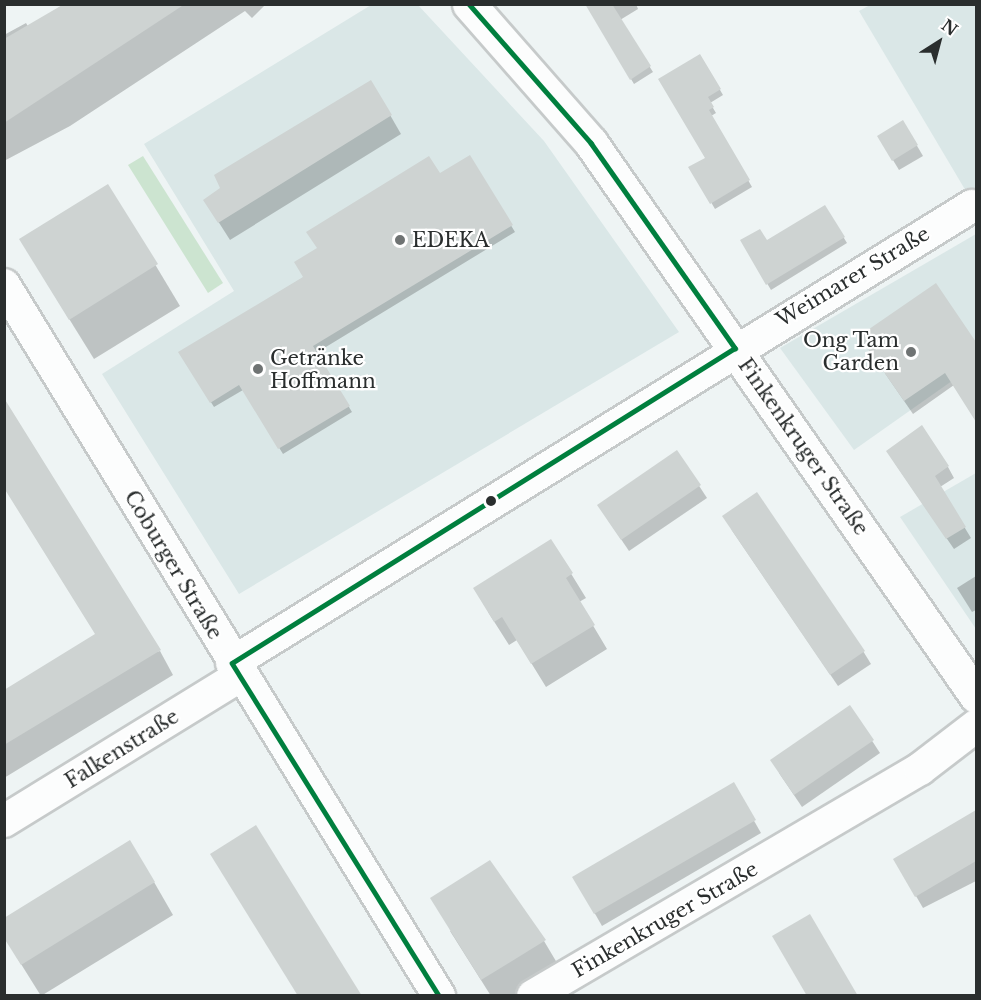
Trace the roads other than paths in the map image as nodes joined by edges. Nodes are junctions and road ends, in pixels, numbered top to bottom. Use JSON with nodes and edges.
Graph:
{"nodes":[{"id":1,"x":469,"y":4,"type":"edge"},
{"id":2,"x":972,"y":206,"type":"dead end"},
{"id":3,"x":4,"y":285,"type":"edge"},
{"id":4,"x":735,"y":348,"type":"junction"},
{"id":5,"x":236,"y":669,"type":"junction"},
{"id":6,"x":976,"y":696,"type":"edge"},
{"id":7,"x":976,"y":726,"type":"edge"},
{"id":8,"x":4,"y":821,"type":"edge"},
{"id":9,"x":439,"y":996,"type":"edge"},
{"id":10,"x":533,"y":996,"type":"edge"}],
"edges":[{"from":1,"to":4,"type":"street","name":"Finkenkruger Straße"},
{"from":2,"to":4,"type":"street","name":"Weimarer Straße"},
{"from":3,"to":5,"type":"street","name":"Coburger Straße"},
{"from":4,"to":5,"type":"street","name":"Falkenstraße"},
{"from":4,"to":6,"type":"street","name":"Finkenkruger Straße"},
{"from":5,"to":8,"type":"street","name":"Falkenstraße"},
{"from":5,"to":9,"type":"street","name":"Coburger Straße"},
{"from":7,"to":10,"type":"street","name":"Finkenkruger Straße"}]}
